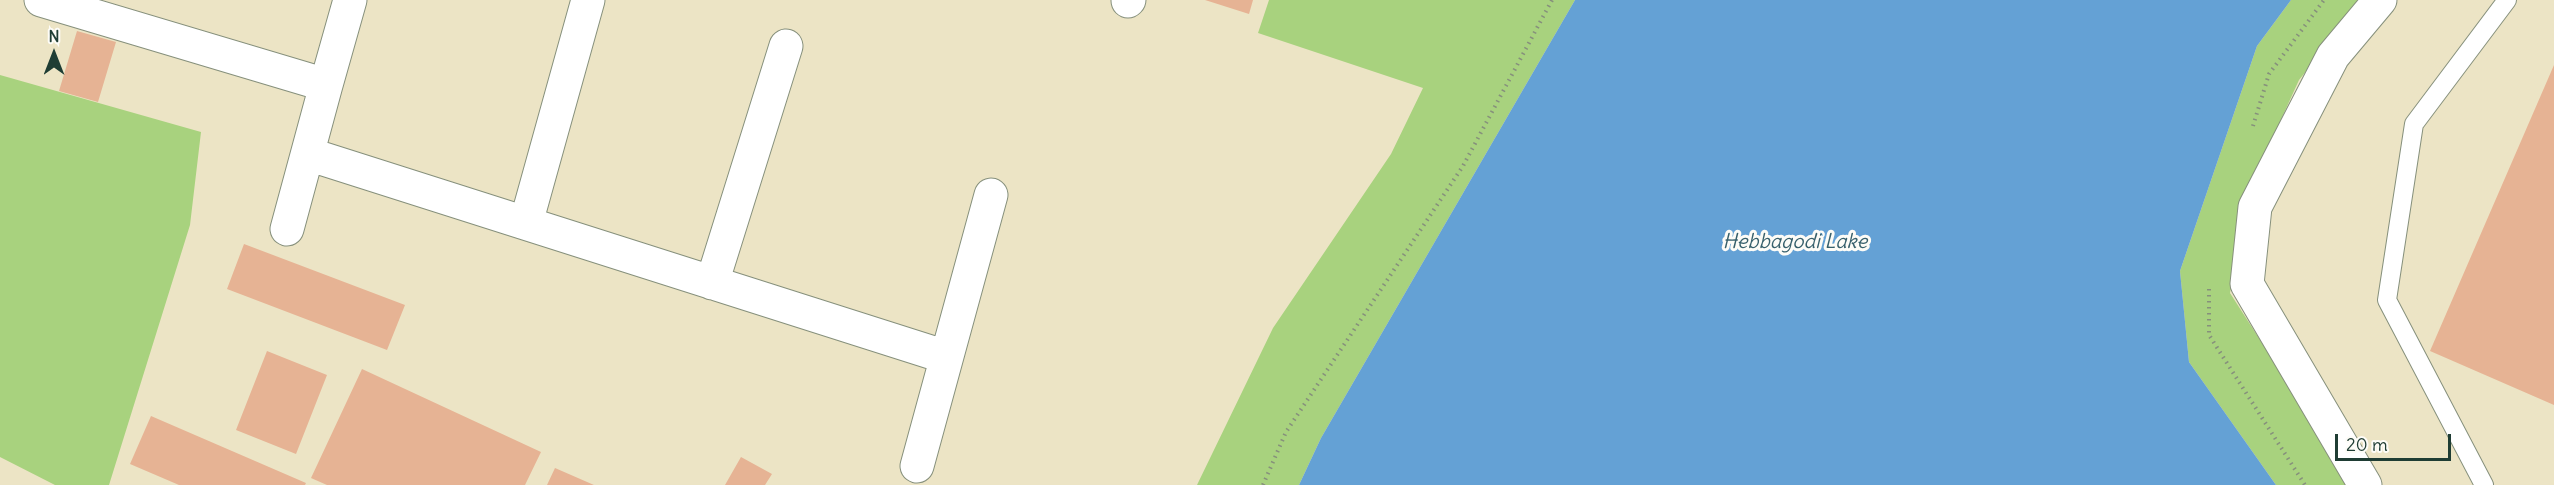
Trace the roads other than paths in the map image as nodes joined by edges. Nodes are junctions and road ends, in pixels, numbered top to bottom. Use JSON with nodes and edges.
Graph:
{"nodes":[{"id":1,"x":41,"y":0,"type":"edge"},
{"id":2,"x":350,"y":0,"type":"edge"},
{"id":3,"x":588,"y":0,"type":"edge"},
{"id":4,"x":2380,"y":0,"type":"edge"},
{"id":5,"x":2507,"y":0,"type":"edge"},
{"id":6,"x":786,"y":46,"type":"dead end"},
{"id":7,"x":326,"y":86,"type":"junction"},
{"id":8,"x":308,"y":154,"type":"junction"},
{"id":9,"x":991,"y":195,"type":"dead end"},
{"id":10,"x":526,"y":223,"type":"junction"},
{"id":11,"x":287,"y":229,"type":"dead end"},
{"id":12,"x":712,"y":283,"type":"junction"},
{"id":13,"x":946,"y":357,"type":"junction"},
{"id":14,"x":917,"y":466,"type":"dead end"},
{"id":15,"x":2365,"y":485,"type":"edge"},
{"id":16,"x":2484,"y":485,"type":"edge"}],
"edges":[{"from":1,"to":7,"type":"street"},
{"from":2,"to":7,"type":"street"},
{"from":3,"to":10,"type":"street"},
{"from":4,"to":15,"type":"street"},
{"from":5,"to":16,"type":"lane"},
{"from":6,"to":12,"type":"street"},
{"from":7,"to":8,"type":"street"},
{"from":8,"to":10,"type":"street"},
{"from":8,"to":11,"type":"street"},
{"from":9,"to":13,"type":"street"},
{"from":10,"to":12,"type":"street"},
{"from":12,"to":13,"type":"street"},
{"from":13,"to":14,"type":"street"}]}
